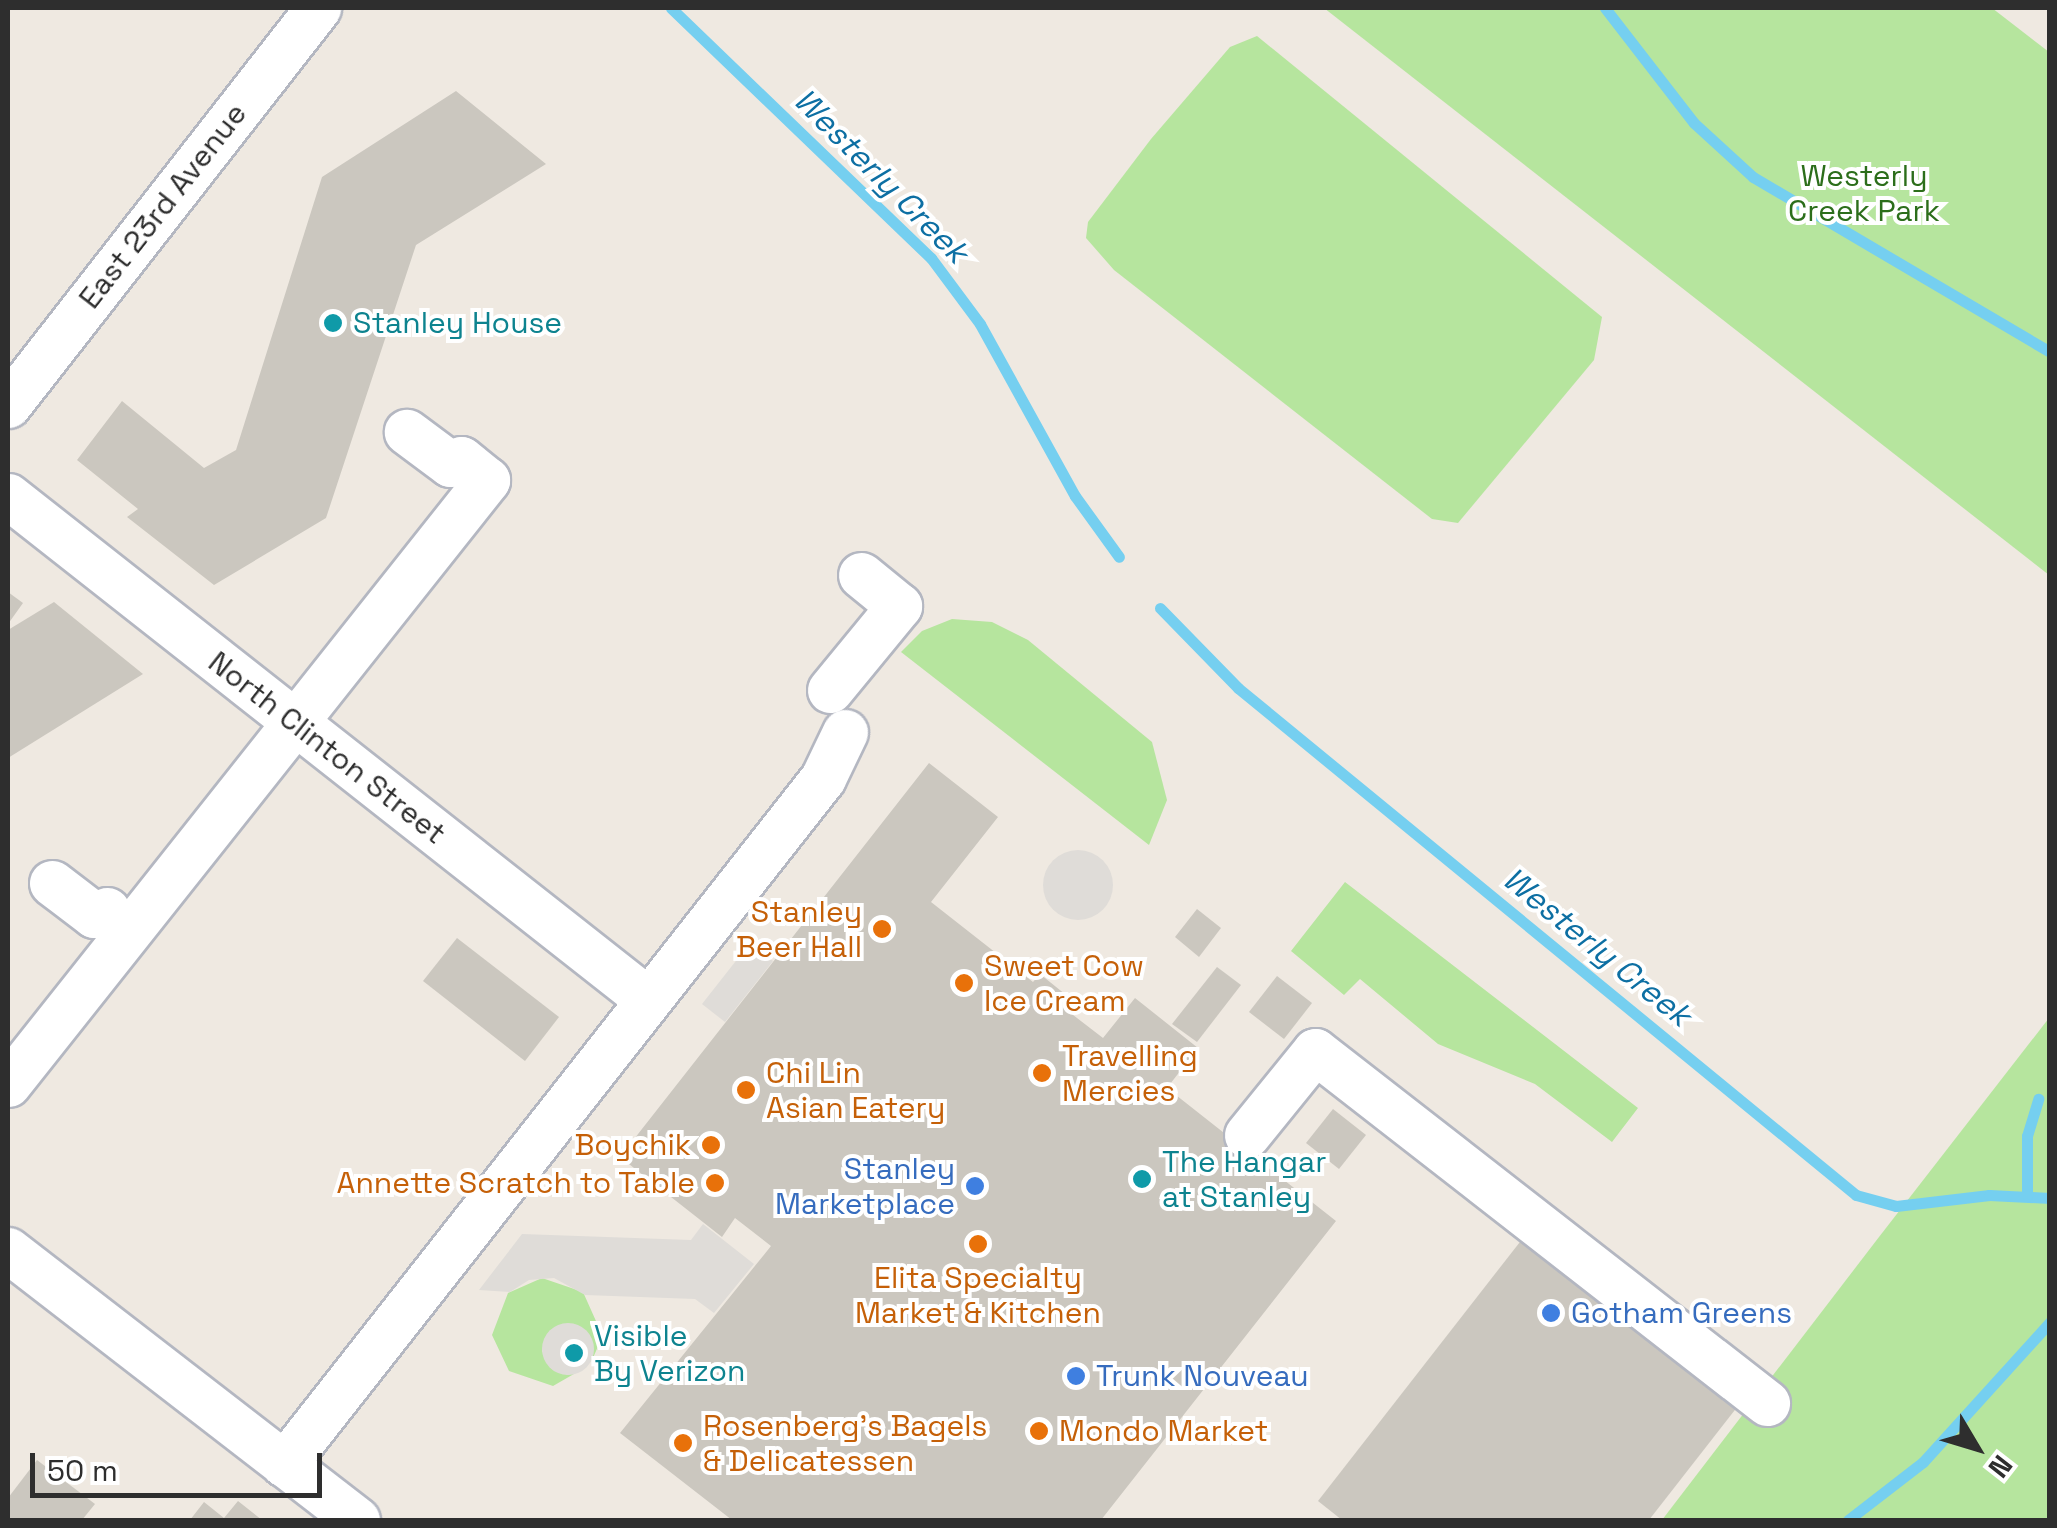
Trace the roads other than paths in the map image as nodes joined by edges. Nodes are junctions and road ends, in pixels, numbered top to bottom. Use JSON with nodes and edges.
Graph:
{"nodes":[{"id":1,"x":318,"y":8,"type":"edge"},
{"id":2,"x":8,"y":405,"type":"edge"},
{"id":3,"x":414,"y":423,"type":"dead end"},
{"id":4,"x":8,"y":496,"type":"edge"},
{"id":5,"x":861,"y":575,"type":"dead end"},
{"id":6,"x":830,"y":690,"type":"dead end"},
{"id":7,"x":292,"y":720,"type":"junction"},
{"id":8,"x":846,"y":732,"type":"dead end"},
{"id":9,"x":60,"y":874,"type":"dead end"},
{"id":10,"x":119,"y":919,"type":"junction"},
{"id":11,"x":647,"y":999,"type":"junction"},
{"id":12,"x":8,"y":1084,"type":"edge"},
{"id":13,"x":1247,"y":1135,"type":"dead end"},
{"id":14,"x":8,"y":1250,"type":"edge"},
{"id":15,"x":1767,"y":1403,"type":"dead end"},
{"id":16,"x":284,"y":1464,"type":"junction"},
{"id":17,"x":357,"y":1520,"type":"edge"}],
"edges":[{"from":1,"to":2,"type":"street","name":"East 23rd Avenue"},
{"from":3,"to":7,"type":"street"},
{"from":4,"to":7,"type":"street","name":"North Clinton Street"},
{"from":5,"to":6,"type":"street"},
{"from":7,"to":10,"type":"street"},
{"from":7,"to":11,"type":"street","name":"North Clinton Street"},
{"from":8,"to":11,"type":"street"},
{"from":9,"to":10,"type":"street"},
{"from":10,"to":12,"type":"street"},
{"from":11,"to":16,"type":"street"},
{"from":13,"to":15,"type":"street"},
{"from":14,"to":16,"type":"street"},
{"from":16,"to":17,"type":"street"}]}
